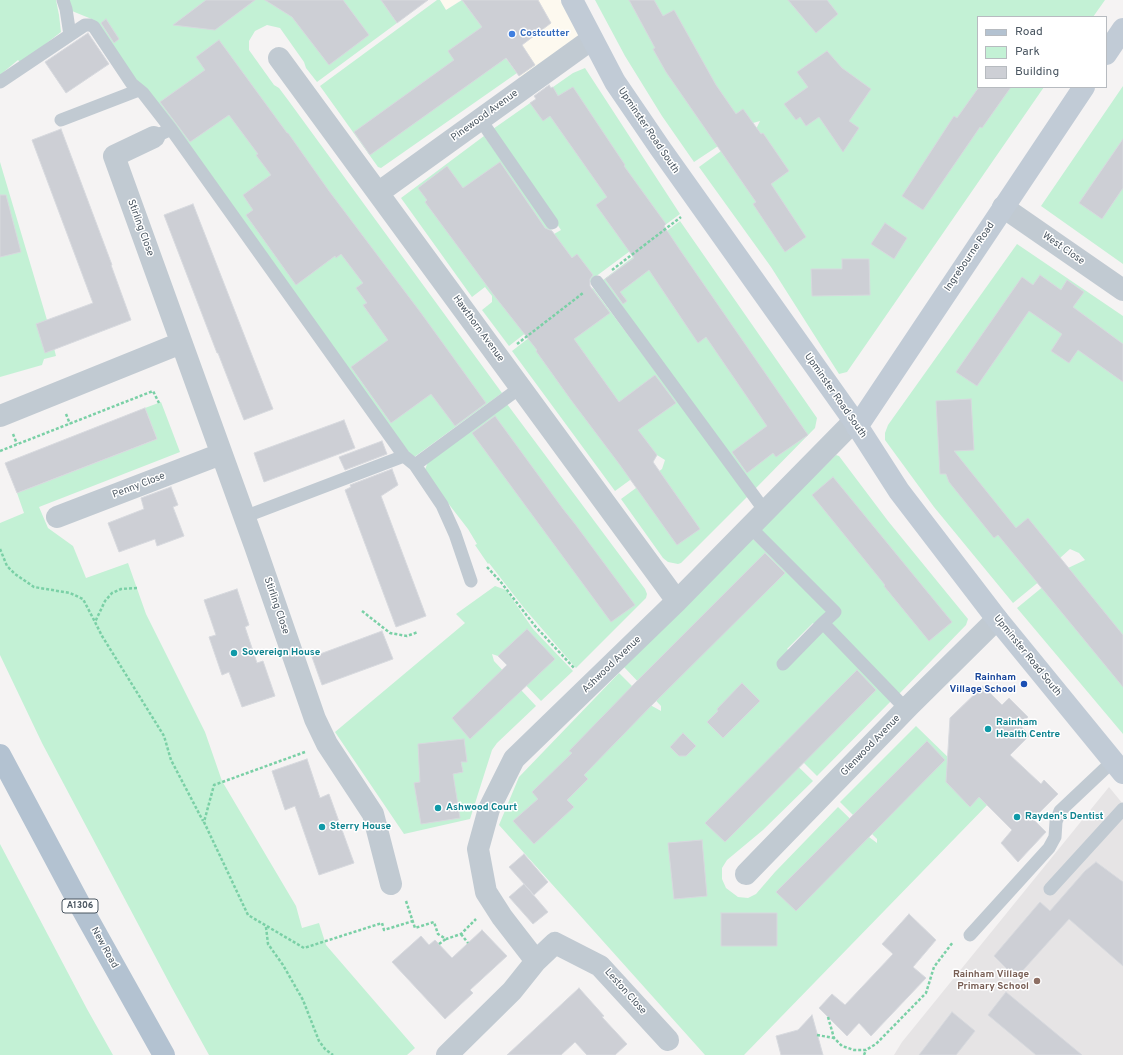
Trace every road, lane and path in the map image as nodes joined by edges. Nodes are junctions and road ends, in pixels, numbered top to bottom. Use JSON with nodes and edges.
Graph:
{"nodes":[{"id":1,"x":63,"y":0,"type":"edge"},
{"id":2,"x":572,"y":0,"type":"edge"},
{"id":3,"x":1123,"y":29,"type":"edge"},
{"id":4,"x":70,"y":35,"type":"junction"},
{"id":5,"x":592,"y":39,"type":"junction"},
{"id":6,"x":1107,"y":53,"type":"edge"},
{"id":7,"x":279,"y":58,"type":"dead end"},
{"id":8,"x":0,"y":82,"type":"edge"},
{"id":9,"x":1083,"y":88,"type":"edge"},
{"id":10,"x":139,"y":90,"type":"junction"},
{"id":11,"x":480,"y":119,"type":"junction"},
{"id":12,"x":61,"y":120,"type":"dead end"},
{"id":13,"x":163,"y":133,"type":"junction"},
{"id":14,"x":378,"y":193,"type":"junction"},
{"id":15,"x":1003,"y":207,"type":"junction"},
{"id":16,"x":552,"y":223,"type":"dead end"},
{"id":17,"x":597,"y":282,"type":"dead end"},
{"id":18,"x":1123,"y":290,"type":"edge"},
{"id":19,"x":181,"y":343,"type":"junction"},
{"id":20,"x":521,"y":387,"type":"junction"},
{"id":21,"x":159,"y":403,"type":"dead end"},
{"id":22,"x":66,"y":415,"type":"dead end"},
{"id":23,"x":0,"y":416,"type":"edge"},
{"id":24,"x":70,"y":424,"type":"junction"},
{"id":25,"x":855,"y":424,"type":"junction"},
{"id":26,"x":0,"y":451,"type":"edge"},
{"id":27,"x":221,"y":454,"type":"junction"},
{"id":28,"x":404,"y":456,"type":"junction"},
{"id":29,"x":415,"y":465,"type":"junction"},
{"id":30,"x":765,"y":511,"type":"junction"},
{"id":31,"x":57,"y":517,"type":"dead end"},
{"id":32,"x":244,"y":517,"type":"junction"},
{"id":33,"x":750,"y":527,"type":"junction"},
{"id":34,"x":0,"y":549,"type":"edge"},
{"id":35,"x":485,"y":565,"type":"dead end"},
{"id":36,"x":471,"y":581,"type":"dead end"},
{"id":37,"x":137,"y":588,"type":"dead end"},
{"id":38,"x":678,"y":601,"type":"junction"},
{"id":39,"x":362,"y":611,"type":"dead end"},
{"id":40,"x":997,"y":619,"type":"junction"},
{"id":41,"x":95,"y":622,"type":"junction"},
{"id":42,"x":823,"y":623,"type":"junction"},
{"id":43,"x":418,"y":632,"type":"dead end"},
{"id":44,"x":783,"y":664,"type":"dead end"},
{"id":45,"x":590,"y":686,"type":"junction"},
{"id":46,"x":906,"y":710,"type":"junction"},
{"id":47,"x":327,"y":744,"type":"junction"},
{"id":48,"x":0,"y":755,"type":"edge"},
{"id":49,"x":1118,"y":767,"type":"edge"},
{"id":50,"x":1123,"y":810,"type":"edge"},
{"id":51,"x":204,"y":822,"type":"junction"},
{"id":52,"x":746,"y":874,"type":"dead end"},
{"id":53,"x":1050,"y":889,"type":"dead end"},
{"id":54,"x":398,"y":891,"type":"joint"},
{"id":55,"x":476,"y":919,"type":"dead end"},
{"id":56,"x":413,"y":921,"type":"junction"},
{"id":57,"x":266,"y":927,"type":"junction"},
{"id":58,"x":461,"y":934,"type":"junction"},
{"id":59,"x":970,"y":936,"type":"joint"},
{"id":60,"x":446,"y":939,"type":"junction"},
{"id":61,"x":468,"y":943,"type":"dead end"},
{"id":62,"x":439,"y":944,"type":"dead end"},
{"id":63,"x":530,"y":953,"type":"junction"},
{"id":64,"x":828,"y":1017,"type":"dead end"},
{"id":65,"x":817,"y":1035,"type":"dead end"},
{"id":66,"x":834,"y":1038,"type":"junction"},
{"id":67,"x":668,"y":1040,"type":"dead end"},
{"id":68,"x":866,"y":1050,"type":"junction"},
{"id":69,"x":164,"y":1055,"type":"edge"},
{"id":70,"x":332,"y":1055,"type":"edge"},
{"id":71,"x":447,"y":1055,"type":"edge"},
{"id":72,"x":864,"y":1055,"type":"edge"}],
"edges":[{"from":1,"to":4,"type":"lane"},
{"from":2,"to":5,"type":"street","name":"Upminster Road South"},
{"from":3,"to":6,"type":"street"},
{"from":4,"to":8,"type":"lane"},
{"from":4,"to":10,"type":"lane"},
{"from":5,"to":11,"type":"street","name":"Pinewood Avenue"},
{"from":5,"to":25,"type":"street","name":"Upminster Road South"},
{"from":7,"to":14,"type":"street","name":"Hawthorn Avenue"},
{"from":9,"to":15,"type":"street","name":"Ingrebourne Road"},
{"from":10,"to":12,"type":"lane"},
{"from":10,"to":13,"type":"lane"},
{"from":11,"to":14,"type":"street","name":"Pinewood Avenue"},
{"from":11,"to":16,"type":"lane"},
{"from":13,"to":19,"type":"street","name":"Stirling Close"},
{"from":13,"to":28,"type":"lane"},
{"from":14,"to":20,"type":"street","name":"Hawthorn Avenue"},
{"from":15,"to":18,"type":"street","name":"West Close"},
{"from":15,"to":25,"type":"street","name":"Ingrebourne Road"},
{"from":17,"to":30,"type":"lane"},
{"from":19,"to":23,"type":"street"},
{"from":19,"to":27,"type":"street","name":"Stirling Close"},
{"from":20,"to":29,"type":"lane"},
{"from":20,"to":38,"type":"street","name":"Hawthorn Avenue"},
{"from":21,"to":24,"type":"path"},
{"from":22,"to":24,"type":"path"},
{"from":24,"to":26,"type":"path"},
{"from":25,"to":30,"type":"street","name":"Ashwood Avenue"},
{"from":25,"to":40,"type":"street","name":"Upminster Road South"},
{"from":27,"to":31,"type":"street","name":"Penny Close"},
{"from":27,"to":32,"type":"street","name":"Stirling Close"},
{"from":28,"to":29,"type":"lane"},
{"from":28,"to":32,"type":"lane"},
{"from":29,"to":36,"type":"lane"},
{"from":30,"to":33,"type":"street","name":"Ashwood Avenue"},
{"from":32,"to":47,"type":"street","name":"Stirling Close"},
{"from":33,"to":38,"type":"street","name":"Ashwood Avenue"},
{"from":33,"to":42,"type":"lane"},
{"from":34,"to":41,"type":"path"},
{"from":35,"to":45,"type":"path"},
{"from":37,"to":41,"type":"path"},
{"from":38,"to":45,"type":"street","name":"Ashwood Avenue"},
{"from":39,"to":43,"type":"path"},
{"from":40,"to":46,"type":"street","name":"Glenwood Avenue"},
{"from":40,"to":49,"type":"street","name":"Upminster Road South"},
{"from":41,"to":51,"type":"path"},
{"from":42,"to":44,"type":"lane"},
{"from":42,"to":46,"type":"lane"},
{"from":45,"to":63,"type":"street","name":"Ashwood Avenue"},
{"from":46,"to":52,"type":"street","name":"Glenwood Avenue"},
{"from":47,"to":51,"type":"path"},
{"from":47,"to":54,"type":"street","name":"Stirling Close"},
{"from":48,"to":69,"type":"main road","name":"New Road","number":"A1306"},
{"from":49,"to":59,"type":"lane"},
{"from":50,"to":53,"type":"lane"},
{"from":51,"to":57,"type":"path"},
{"from":54,"to":56,"type":"path"},
{"from":55,"to":58,"type":"path"},
{"from":56,"to":57,"type":"path"},
{"from":56,"to":60,"type":"path"},
{"from":57,"to":70,"type":"path"},
{"from":58,"to":60,"type":"path"},
{"from":58,"to":61,"type":"path"},
{"from":59,"to":68,"type":"path"},
{"from":60,"to":62,"type":"path"},
{"from":63,"to":67,"type":"street","name":"Leston Close"},
{"from":63,"to":71,"type":"street","name":"Leston Close"},
{"from":64,"to":66,"type":"path"},
{"from":65,"to":66,"type":"path"},
{"from":66,"to":68,"type":"path"},
{"from":68,"to":72,"type":"path"}]}
